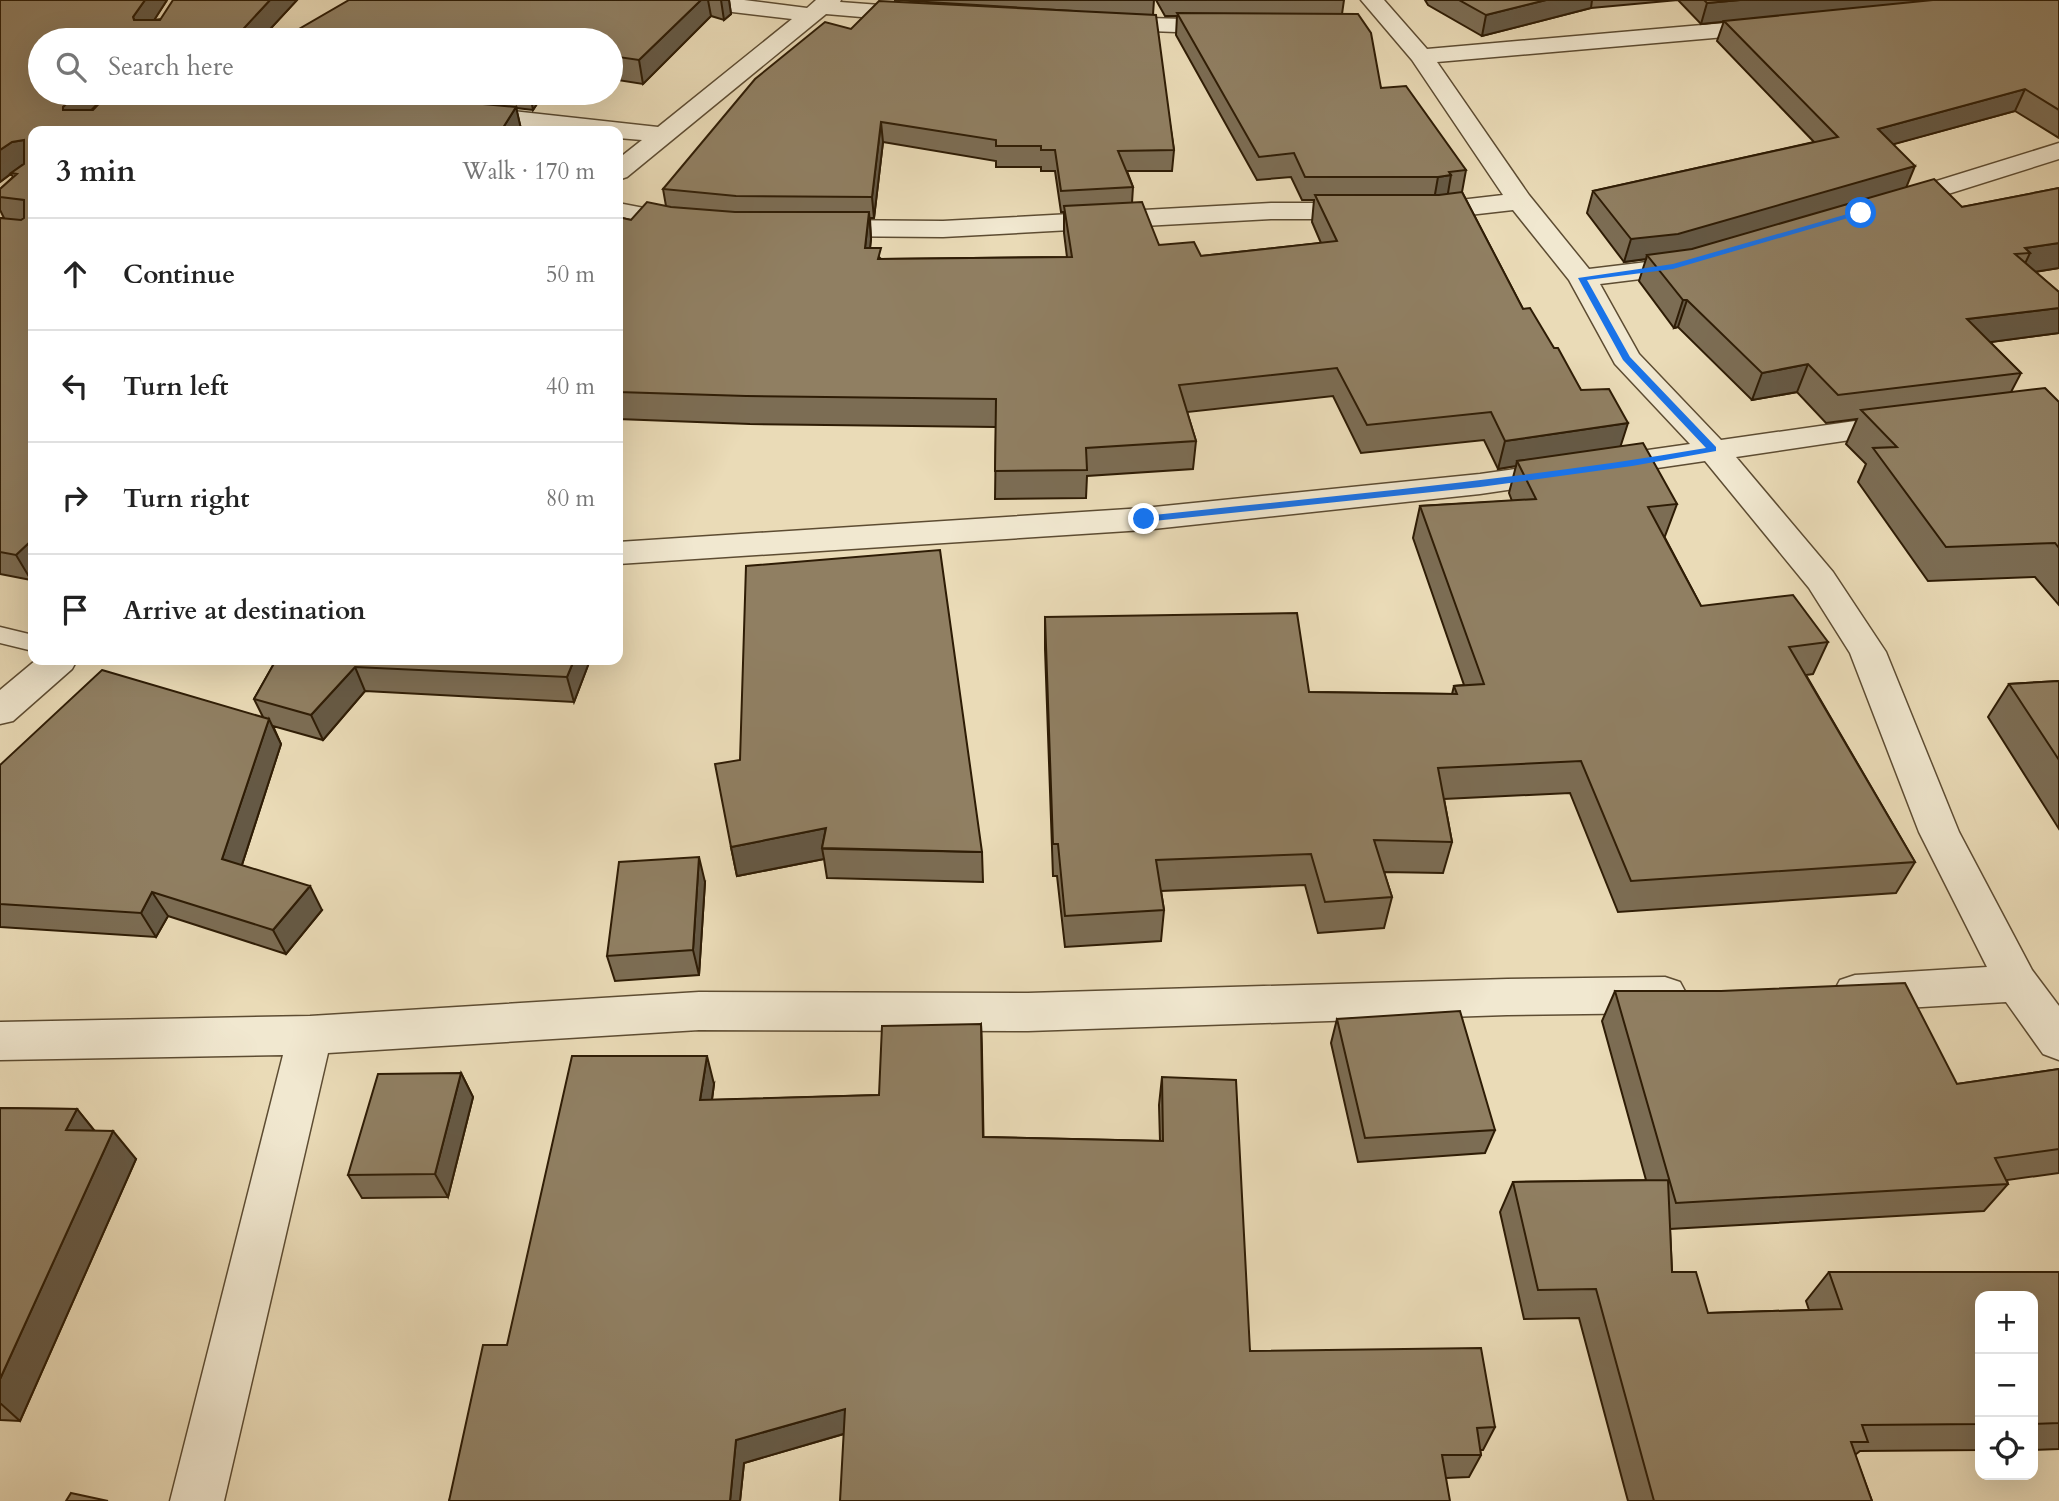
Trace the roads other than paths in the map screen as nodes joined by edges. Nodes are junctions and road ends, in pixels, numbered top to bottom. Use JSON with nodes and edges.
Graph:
{"nodes":[{"id":1,"x":690,"y":0,"type":"edge"},
{"id":2,"x":821,"y":7,"type":"edge"},
{"id":3,"x":936,"y":16,"type":"edge"},
{"id":4,"x":1379,"y":18,"type":"edge"},
{"id":5,"x":1082,"y":23,"type":"edge"},
{"id":6,"x":1800,"y":23,"type":"edge"},
{"id":7,"x":1252,"y":27,"type":"edge"},
{"id":8,"x":1420,"y":57,"type":"junction"},
{"id":9,"x":449,"y":111,"type":"edge"},
{"id":10,"x":582,"y":126,"type":"edge"},
{"id":11,"x":623,"y":131,"type":"edge"},
{"id":12,"x":662,"y":135,"type":"junction"},
{"id":13,"x":2059,"y":151,"type":"edge"},
{"id":14,"x":623,"y":168,"type":"edge"},
{"id":15,"x":1520,"y":201,"type":"junction"},
{"id":16,"x":1874,"y":209,"type":"edge"},
{"id":17,"x":623,"y":212,"type":"edge"},
{"id":18,"x":713,"y":226,"type":"edge"},
{"id":19,"x":793,"y":228,"type":"edge"},
{"id":20,"x":1725,"y":253,"type":"edge"},
{"id":21,"x":1582,"y":278,"type":"junction"},
{"id":22,"x":1935,"y":420,"type":"edge"},
{"id":23,"x":1712,"y":449,"type":"junction"},
{"id":24,"x":623,"y":553,"type":"edge"},
{"id":25,"x":0,"y":635,"type":"edge"},
{"id":26,"x":28,"y":642,"type":"edge"},
{"id":27,"x":53,"y":665,"type":"edge"},
{"id":28,"x":0,"y":711,"type":"edge"},
{"id":29,"x":2017,"y":982,"type":"junction"},
{"id":30,"x":1819,"y":994,"type":"edge"},
{"id":31,"x":1710,"y":995,"type":"edge"},
{"id":32,"x":310,"y":1035,"type":"junction"},
{"id":33,"x":0,"y":1041,"type":"edge"},
{"id":34,"x":2059,"y":1041,"type":"edge"},
{"id":35,"x":197,"y":1501,"type":"edge"}],
"edges":[{"from":1,"to":2,"type":"street"},
{"from":2,"to":3,"type":"street"},
{"from":2,"to":12,"type":"street"},
{"from":4,"to":8,"type":"street"},
{"from":5,"to":7,"type":"street"},
{"from":6,"to":8,"type":"street"},
{"from":8,"to":15,"type":"street"},
{"from":9,"to":10,"type":"street"},
{"from":11,"to":12,"type":"street"},
{"from":12,"to":14,"type":"street"},
{"from":13,"to":16,"type":"street"},
{"from":15,"to":19,"type":"street"},
{"from":15,"to":21,"type":"street"},
{"from":17,"to":18,"type":"street"},
{"from":20,"to":21,"type":"street"},
{"from":21,"to":23,"type":"street"},
{"from":22,"to":23,"type":"street"},
{"from":23,"to":24,"type":"street"},
{"from":23,"to":29,"type":"street"},
{"from":25,"to":26,"type":"lane"},
{"from":27,"to":28,"type":"street"},
{"from":29,"to":30,"type":"street"},
{"from":29,"to":34,"type":"street"},
{"from":31,"to":32,"type":"street"},
{"from":32,"to":33,"type":"street"},
{"from":32,"to":35,"type":"street"}]}
